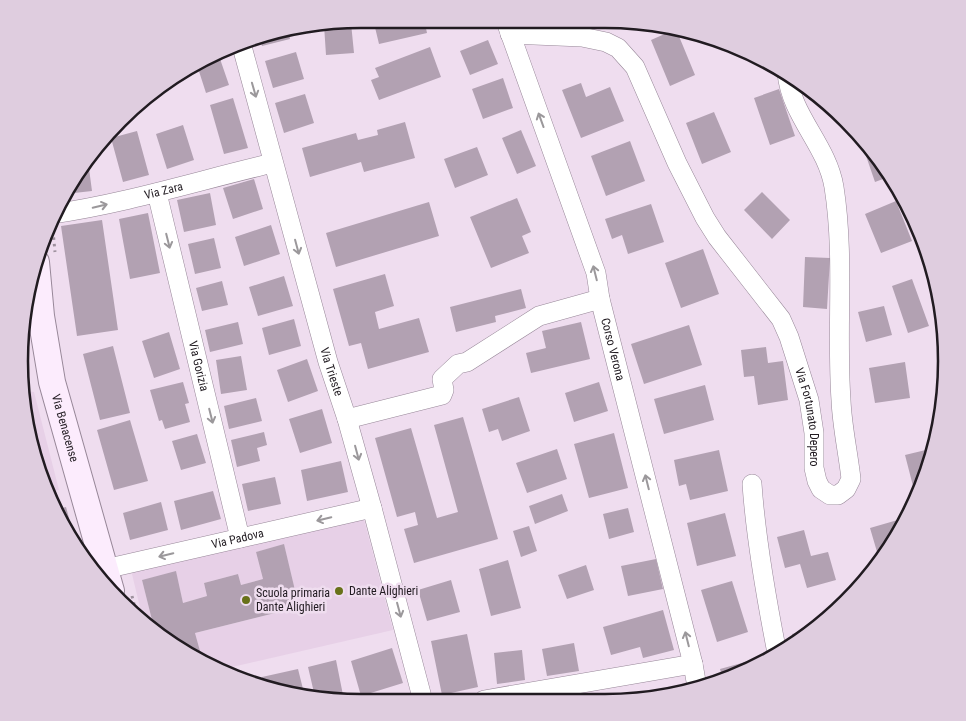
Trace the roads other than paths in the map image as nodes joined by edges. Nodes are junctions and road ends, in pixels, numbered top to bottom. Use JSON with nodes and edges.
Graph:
{"nodes":[{"id":1,"x":508,"y":28,"type":"edge"},
{"id":2,"x":521,"y":28,"type":"edge"},
{"id":3,"x":243,"y":49,"type":"edge"},
{"id":4,"x":788,"y":82,"type":"edge"},
{"id":5,"x":273,"y":162,"type":"junction"},
{"id":6,"x":157,"y":193,"type":"junction"},
{"id":7,"x":62,"y":213,"type":"edge"},
{"id":8,"x":38,"y":279,"type":"edge"},
{"id":9,"x":600,"y":299,"type":"junction"},
{"id":10,"x":347,"y":419,"type":"junction"},
{"id":11,"x":752,"y":484,"type":"dead end"},
{"id":12,"x":372,"y":508,"type":"junction"},
{"id":13,"x":240,"y":538,"type":"junction"},
{"id":14,"x":107,"y":576,"type":"edge"},
{"id":15,"x":110,"y":579,"type":"edge"},
{"id":16,"x":776,"y":646,"type":"edge"},
{"id":17,"x":694,"y":664,"type":"junction"},
{"id":18,"x":696,"y":681,"type":"edge"},
{"id":19,"x":421,"y":694,"type":"edge"},
{"id":20,"x":519,"y":694,"type":"edge"}],
"edges":[{"from":9,"to":1,"type":"street","name":"Corso Verona","one_way":true},
{"from":2,"to":4,"type":"street","name":"Via Fortunato Depero"},
{"from":3,"to":5,"type":"street","name":"Via Trieste","one_way":true},
{"from":5,"to":6,"type":"street","name":"Via Zara"},
{"from":5,"to":10,"type":"street","name":"Via Trieste","one_way":true},
{"from":7,"to":6,"type":"street","name":"Via Zara","one_way":true},
{"from":6,"to":13,"type":"street","name":"Via Gorizia","one_way":true},
{"from":8,"to":14,"type":"main road","name":"Via Benacense"},
{"from":9,"to":10,"type":"street"},
{"from":17,"to":9,"type":"street","name":"Corso Verona","one_way":true},
{"from":10,"to":12,"type":"street","name":"Via Trieste","one_way":true},
{"from":11,"to":16,"type":"street"},
{"from":12,"to":13,"type":"street","name":"Via Padova","one_way":true},
{"from":12,"to":19,"type":"street","name":"Via Trieste","one_way":true},
{"from":13,"to":15,"type":"street","name":"Via Padova","one_way":true},
{"from":17,"to":18,"type":"street","name":"Corso Verona"},
{"from":17,"to":20,"type":"street"}]}
